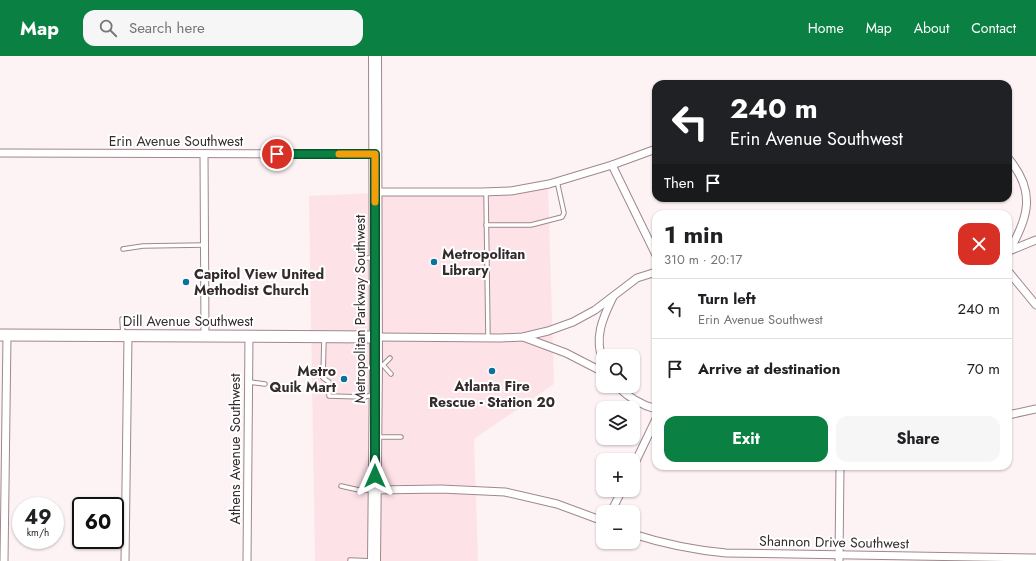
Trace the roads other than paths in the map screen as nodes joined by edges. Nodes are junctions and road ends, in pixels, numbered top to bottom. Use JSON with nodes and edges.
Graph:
{"nodes":[{"id":1,"x":375,"y":56,"type":"edge"},
{"id":2,"x":652,"y":150,"type":"edge"},
{"id":3,"x":0,"y":153,"type":"edge"},
{"id":4,"x":204,"y":154,"type":"junction"},
{"id":5,"x":375,"y":154,"type":"junction"},
{"id":6,"x":1012,"y":162,"type":"edge"},
{"id":7,"x":612,"y":165,"type":"junction"},
{"id":8,"x":557,"y":181,"type":"junction"},
{"id":9,"x":375,"y":192,"type":"junction"},
{"id":10,"x":486,"y":192,"type":"junction"},
{"id":11,"x":486,"y":225,"type":"junction"},
{"id":12,"x":1036,"y":240,"type":"edge"},
{"id":13,"x":205,"y":245,"type":"junction"},
{"id":14,"x":1012,"y":245,"type":"edge"},
{"id":15,"x":652,"y":247,"type":"edge"},
{"id":16,"x":124,"y":249,"type":"dead end"},
{"id":17,"x":1012,"y":250,"type":"edge"},
{"id":18,"x":360,"y":258,"type":"dead end"},
{"id":19,"x":376,"y":258,"type":"junction"},
{"id":20,"x":652,"y":273,"type":"edge"},
{"id":21,"x":1012,"y":276,"type":"edge"},
{"id":22,"x":614,"y":296,"type":"junction"},
{"id":23,"x":1036,"y":305,"type":"edge"},
{"id":24,"x":122,"y":319,"type":"dead end"},
{"id":25,"x":4,"y":335,"type":"edge"},
{"id":26,"x":126,"y":336,"type":"junction"},
{"id":27,"x":205,"y":336,"type":"junction"},
{"id":28,"x":249,"y":336,"type":"junction"},
{"id":29,"x":324,"y":336,"type":"junction"},
{"id":30,"x":376,"y":337,"type":"junction"},
{"id":31,"x":523,"y":337,"type":"junction"},
{"id":32,"x":488,"y":338,"type":"junction"},
{"id":33,"x":600,"y":349,"type":"edge"},
{"id":34,"x":390,"y":358,"type":"dead end"},
{"id":35,"x":380,"y":365,"type":"junction"},
{"id":36,"x":596,"y":368,"type":"edge"},
{"id":37,"x":390,"y":374,"type":"dead end"},
{"id":38,"x":249,"y":382,"type":"junction"},
{"id":39,"x":265,"y":384,"type":"dead end"},
{"id":40,"x":625,"y":393,"type":"edge"},
{"id":41,"x":375,"y":394,"type":"junction"},
{"id":42,"x":652,"y":408,"type":"edge"},
{"id":43,"x":1036,"y":409,"type":"edge"},
{"id":44,"x":1012,"y":414,"type":"edge"},
{"id":45,"x":652,"y":427,"type":"edge"},
{"id":46,"x":375,"y":437,"type":"junction"},
{"id":47,"x":401,"y":437,"type":"dead end"},
{"id":48,"x":640,"y":453,"type":"edge"},
{"id":49,"x":840,"y":470,"type":"edge"},
{"id":50,"x":341,"y":486,"type":"dead end"},
{"id":51,"x":375,"y":490,"type":"junction"},
{"id":52,"x":596,"y":518,"type":"edge"},
{"id":53,"x":640,"y":536,"type":"edge"},
{"id":54,"x":839,"y":558,"type":"edge"},
{"id":55,"x":1036,"y":558,"type":"edge"},
{"id":56,"x":350,"y":560,"type":"edge"},
{"id":57,"x":4,"y":561,"type":"edge"},
{"id":58,"x":125,"y":561,"type":"edge"},
{"id":59,"x":247,"y":561,"type":"edge"},
{"id":60,"x":374,"y":561,"type":"edge"}],
"edges":[{"from":1,"to":5,"type":"main road","name":"Metropolitan Parkway Southwest"},
{"from":2,"to":7,"type":"street"},
{"from":3,"to":4,"type":"street","name":"Erin Avenue Southwest"},
{"from":4,"to":5,"type":"street","name":"Erin Avenue Southwest"},
{"from":4,"to":13,"type":"street"},
{"from":5,"to":9,"type":"main road","name":"Metropolitan Parkway Southwest"},
{"from":6,"to":14,"type":"street"},
{"from":7,"to":8,"type":"street"},
{"from":7,"to":15,"type":"street"},
{"from":8,"to":10,"type":"street"},
{"from":8,"to":11,"type":"lane"},
{"from":9,"to":10,"type":"street"},
{"from":9,"to":19,"type":"main road","name":"Metropolitan Parkway Southwest"},
{"from":10,"to":11,"type":"lane"},
{"from":11,"to":32,"type":"lane"},
{"from":12,"to":17,"type":"street"},
{"from":13,"to":16,"type":"lane"},
{"from":13,"to":27,"type":"street"},
{"from":18,"to":19,"type":"lane"},
{"from":19,"to":30,"type":"main road","name":"Metropolitan Parkway Southwest"},
{"from":20,"to":22,"type":"street"},
{"from":21,"to":23,"type":"street"},
{"from":22,"to":31,"type":"street"},
{"from":22,"to":33,"type":"street"},
{"from":24,"to":26,"type":"lane"},
{"from":25,"to":26,"type":"main road","name":"Dill Avenue Southwest"},
{"from":25,"to":57,"type":"street"},
{"from":26,"to":27,"type":"main road","name":"Dill Avenue Southwest"},
{"from":26,"to":58,"type":"street"},
{"from":27,"to":28,"type":"main road","name":"Dill Avenue Southwest"},
{"from":28,"to":29,"type":"main road","name":"Dill Avenue Southwest"},
{"from":28,"to":38,"type":"street","name":"Athens Avenue Southwest"},
{"from":29,"to":30,"type":"main road","name":"Dill Avenue Southwest"},
{"from":29,"to":41,"type":"lane"},
{"from":30,"to":32,"type":"street"},
{"from":30,"to":35,"type":"main road","name":"Metropolitan Parkway Southwest"},
{"from":31,"to":32,"type":"street"},
{"from":31,"to":36,"type":"street"},
{"from":34,"to":35,"type":"lane"},
{"from":35,"to":37,"type":"lane"},
{"from":35,"to":41,"type":"main road","name":"Metropolitan Parkway Southwest"},
{"from":38,"to":39,"type":"lane"},
{"from":38,"to":59,"type":"street","name":"Athens Avenue Southwest"},
{"from":40,"to":42,"type":"street"},
{"from":41,"to":46,"type":"main road","name":"Metropolitan Parkway Southwest"},
{"from":43,"to":44,"type":"street"},
{"from":45,"to":48,"type":"street"},
{"from":46,"to":47,"type":"lane"},
{"from":46,"to":51,"type":"main road","name":"Metropolitan Parkway Southwest"},
{"from":49,"to":54,"type":"street"},
{"from":50,"to":51,"type":"lane"},
{"from":51,"to":52,"type":"street"},
{"from":51,"to":60,"type":"main road","name":"Metropolitan Parkway Southwest"},
{"from":53,"to":54,"type":"street","name":"Shannon Drive Southwest"},
{"from":54,"to":55,"type":"street","name":"Shannon Drive Southwest"},
{"from":56,"to":60,"type":"lane"}]}
